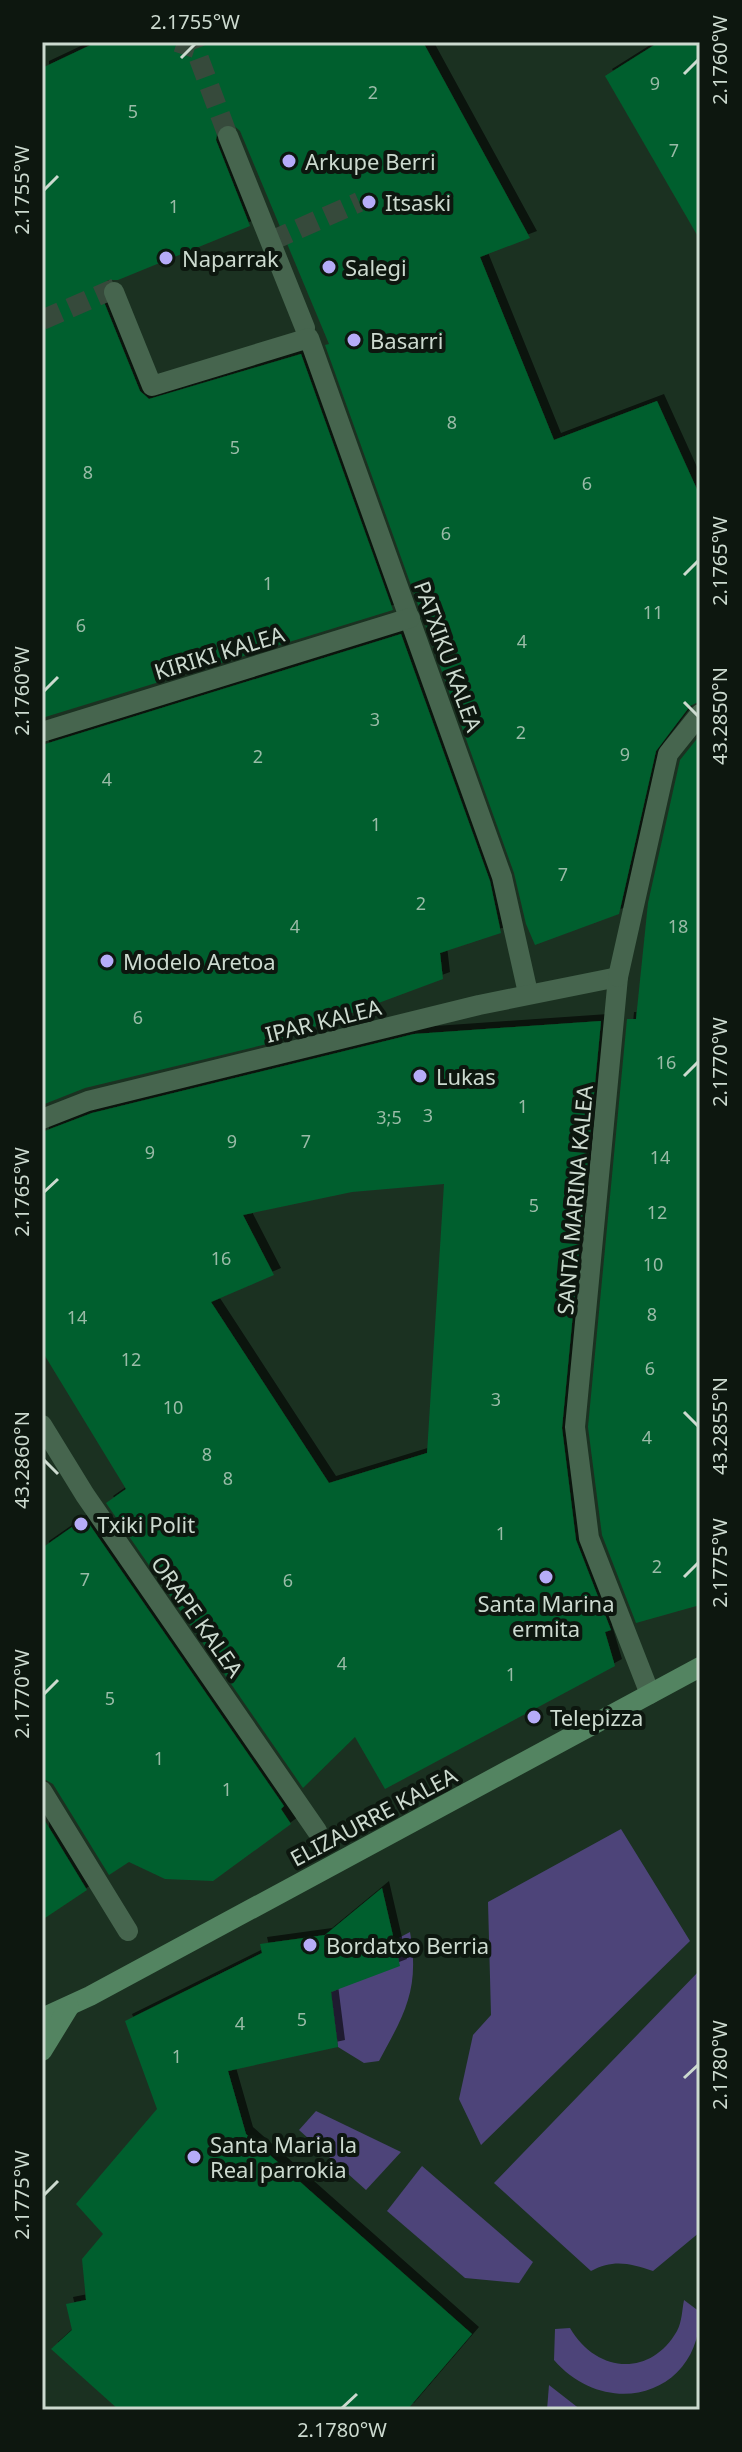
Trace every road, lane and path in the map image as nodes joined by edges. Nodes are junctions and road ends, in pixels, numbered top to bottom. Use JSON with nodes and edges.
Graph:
{"nodes":[{"id":1,"x":228,"y":136,"type":"tunnel mouth"},
{"id":2,"x":114,"y":292,"type":"dead end"},
{"id":3,"x":307,"y":333,"type":"junction"},
{"id":4,"x":410,"y":618,"type":"junction"},
{"id":5,"x":700,"y":714,"type":"edge"},
{"id":6,"x":42,"y":732,"type":"edge"},
{"id":7,"x":618,"y":977,"type":"junction"},
{"id":8,"x":528,"y":993,"type":"junction"},
{"id":9,"x":42,"y":1119,"type":"edge"},
{"id":10,"x":42,"y":1425,"type":"edge"},
{"id":11,"x":700,"y":1667,"type":"edge"},
{"id":12,"x":650,"y":1694,"type":"junction"},
{"id":13,"x":42,"y":1791,"type":"edge"},
{"id":14,"x":317,"y":1831,"type":"dead end"},
{"id":15,"x":128,"y":1931,"type":"dead end"},
{"id":16,"x":69,"y":2007,"type":"junction"},
{"id":17,"x":42,"y":2018,"type":"edge"},
{"id":18,"x":42,"y":2051,"type":"edge"}],
"edges":[{"from":1,"to":3,"type":"street","name":"PATXIKU KALEA"},
{"from":2,"to":3,"type":"street"},
{"from":3,"to":4,"type":"street","name":"PATXIKU KALEA"},
{"from":4,"to":6,"type":"street","name":"KIRIKI KALEA"},
{"from":4,"to":8,"type":"street","name":"PATXIKU KALEA"},
{"from":5,"to":7,"type":"street","name":"SANTA MARINA KALEA"},
{"from":7,"to":8,"type":"street","name":"IPAR KALEA"},
{"from":7,"to":12,"type":"street","name":"SANTA MARINA KALEA"},
{"from":8,"to":9,"type":"street","name":"IPAR KALEA"},
{"from":10,"to":14,"type":"street","name":"ORAPE KALEA"},
{"from":11,"to":12,"type":"main road","name":"ELIZAURRE KALEA"},
{"from":12,"to":16,"type":"main road","name":"ELIZAURRE KALEA"},
{"from":13,"to":15,"type":"street"},
{"from":16,"to":17,"type":"main road","name":"ELIZAURRE KALEA"},
{"from":16,"to":18,"type":"main road"}]}
